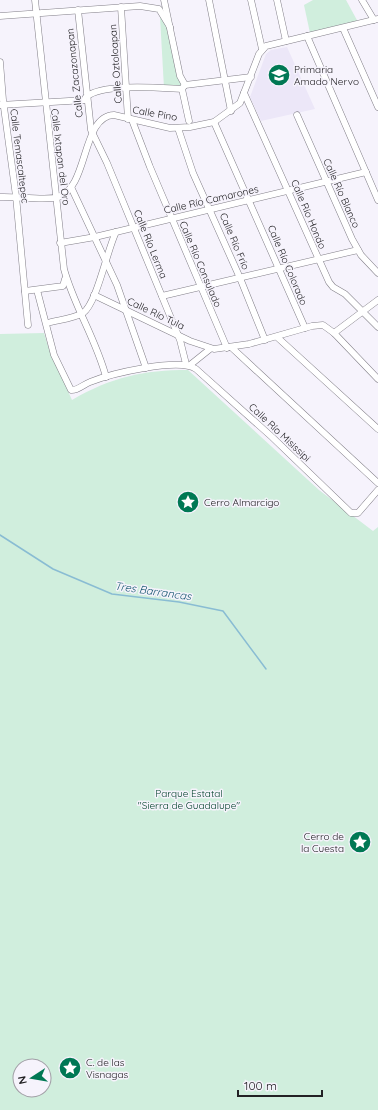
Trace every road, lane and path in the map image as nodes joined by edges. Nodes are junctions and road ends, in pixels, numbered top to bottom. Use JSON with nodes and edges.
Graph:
{"nodes":[{"id":1,"x":35,"y":0,"type":"edge"},
{"id":2,"x":164,"y":0,"type":"edge"},
{"id":3,"x":209,"y":0,"type":"edge"},
{"id":4,"x":251,"y":0,"type":"edge"},
{"id":5,"x":277,"y":0,"type":"edge"},
{"id":6,"x":362,"y":0,"type":"edge"},
{"id":7,"x":120,"y":7,"type":"junction"},
{"id":8,"x":78,"y":10,"type":"junction"},
{"id":9,"x":37,"y":12,"type":"junction"},
{"id":10,"x":0,"y":16,"type":"edge"},
{"id":11,"x":376,"y":20,"type":"edge"},
{"id":12,"x":170,"y":28,"type":"junction"},
{"id":13,"x":343,"y":28,"type":"junction"},
{"id":14,"x":307,"y":36,"type":"junction"},
{"id":15,"x":286,"y":41,"type":"junction"},
{"id":16,"x":261,"y":51,"type":"junction"},
{"id":17,"x":0,"y":62,"type":"edge"},
{"id":18,"x":251,"y":77,"type":"junction"},
{"id":19,"x":226,"y":81,"type":"junction"},
{"id":20,"x":183,"y":87,"type":"junction"},
{"id":21,"x":127,"y":88,"type":"junction"},
{"id":22,"x":244,"y":94,"type":"junction"},
{"id":23,"x":86,"y":99,"type":"junction"},
{"id":24,"x":45,"y":104,"type":"junction"},
{"id":25,"x":2,"y":106,"type":"edge"},
{"id":26,"x":378,"y":107,"type":"edge"},
{"id":27,"x":231,"y":111,"type":"junction"},
{"id":28,"x":297,"y":115,"type":"dead end"},
{"id":29,"x":130,"y":119,"type":"junction"},
{"id":30,"x":188,"y":121,"type":"dead end"},
{"id":31,"x":214,"y":122,"type":"junction"},
{"id":32,"x":178,"y":128,"type":"junction"},
{"id":33,"x":92,"y":134,"type":"junction"},
{"id":34,"x":366,"y":172,"type":"junction"},
{"id":35,"x":327,"y":182,"type":"junction"},
{"id":36,"x":71,"y":187,"type":"junction"},
{"id":37,"x":289,"y":191,"type":"junction"},
{"id":38,"x":16,"y":196,"type":"junction"},
{"id":39,"x":0,"y":197,"type":"edge"},
{"id":40,"x":57,"y":198,"type":"junction"},
{"id":41,"x":378,"y":200,"type":"edge"},
{"id":42,"x":250,"y":201,"type":"junction"},
{"id":43,"x":210,"y":210,"type":"junction"},
{"id":44,"x":171,"y":219,"type":"junction"},
{"id":45,"x":133,"y":227,"type":"junction"},
{"id":46,"x":116,"y":232,"type":"junction"},
{"id":47,"x":95,"y":237,"type":"junction"},
{"id":48,"x":60,"y":243,"type":"junction"},
{"id":49,"x":358,"y":250,"type":"junction"},
{"id":50,"x":318,"y":260,"type":"junction"},
{"id":51,"x":105,"y":261,"type":"junction"},
{"id":52,"x":279,"y":268,"type":"junction"},
{"id":53,"x":378,"y":273,"type":"edge"},
{"id":54,"x":66,"y":275,"type":"junction"},
{"id":55,"x":240,"y":278,"type":"junction"},
{"id":56,"x":199,"y":287,"type":"junction"},
{"id":57,"x":36,"y":290,"type":"junction"},
{"id":58,"x":25,"y":291,"type":"junction"},
{"id":59,"x":94,"y":295,"type":"junction"},
{"id":60,"x":162,"y":296,"type":"junction"},
{"id":61,"x":378,"y":300,"type":"edge"},
{"id":62,"x":126,"y":310,"type":"junction"},
{"id":63,"x":362,"y":311,"type":"junction"},
{"id":64,"x":81,"y":313,"type":"junction"},
{"id":65,"x":47,"y":323,"type":"junction"},
{"id":66,"x":28,"y":325,"type":"dead end"},
{"id":67,"x":378,"y":327,"type":"edge"},
{"id":68,"x":305,"y":328,"type":"junction"},
{"id":69,"x":334,"y":333,"type":"junction"},
{"id":70,"x":177,"y":334,"type":"junction"},
{"id":71,"x":277,"y":337,"type":"junction"},
{"id":72,"x":265,"y":340,"type":"junction"},
{"id":73,"x":229,"y":348,"type":"junction"},
{"id":74,"x":210,"y":349,"type":"junction"},
{"id":75,"x":188,"y":365,"type":"junction"},
{"id":76,"x":146,"y":368,"type":"junction"},
{"id":77,"x":106,"y":377,"type":"junction"},
{"id":78,"x":378,"y":379,"type":"edge"},
{"id":79,"x":378,"y":429,"type":"edge"},
{"id":80,"x":378,"y":483,"type":"edge"},
{"id":81,"x":378,"y":490,"type":"edge"}],
"edges":[{"from":1,"to":9,"type":"street","name":"Calle Ixtapan del Oro"},
{"from":2,"to":12,"type":"street"},
{"from":3,"to":19,"type":"street"},
{"from":4,"to":16,"type":"street"},
{"from":5,"to":15,"type":"street"},
{"from":6,"to":11,"type":"street"},
{"from":7,"to":8,"type":"street"},
{"from":7,"to":12,"type":"street"},
{"from":7,"to":21,"type":"street","name":"Calle Oztoloapan"},
{"from":8,"to":9,"type":"street"},
{"from":8,"to":23,"type":"street","name":"Calle Zacazonapan"},
{"from":9,"to":10,"type":"street"},
{"from":9,"to":24,"type":"street","name":"Calle Ixtapan del Oro"},
{"from":11,"to":13,"type":"street"},
{"from":12,"to":20,"type":"street"},
{"from":13,"to":14,"type":"street"},
{"from":13,"to":26,"type":"street"},
{"from":14,"to":15,"type":"street"},
{"from":14,"to":34,"type":"street"},
{"from":15,"to":16,"type":"street"},
{"from":16,"to":18,"type":"street","name":"Calle Pino"},
{"from":17,"to":25,"type":"street","name":"Calle Temascaltepec"},
{"from":18,"to":19,"type":"street"},
{"from":18,"to":22,"type":"street","name":"Calle Pino"},
{"from":19,"to":20,"type":"street"},
{"from":19,"to":27,"type":"street"},
{"from":20,"to":21,"type":"street"},
{"from":20,"to":30,"type":"street"},
{"from":21,"to":23,"type":"street"},
{"from":21,"to":29,"type":"street","name":"Calle Oztoloapan"},
{"from":22,"to":27,"type":"street","name":"Calle Pino"},
{"from":22,"to":37,"type":"street","name":"Calle Río Hondo"},
{"from":23,"to":24,"type":"street"},
{"from":23,"to":33,"type":"street","name":"Calle Zacazonapan"},
{"from":24,"to":25,"type":"street"},
{"from":24,"to":40,"type":"street","name":"Calle Ixtapan del Oro"},
{"from":25,"to":38,"type":"street","name":"Calle Temascaltepec"},
{"from":27,"to":31,"type":"street","name":"Calle Pino"},
{"from":28,"to":35,"type":"street","name":"Calle Río Blanco"},
{"from":29,"to":32,"type":"street","name":"Calle Pino"},
{"from":29,"to":33,"type":"street","name":"Calle Pino"},
{"from":29,"to":44,"type":"street","name":"Calle Río Consulado"},
{"from":31,"to":32,"type":"street","name":"Calle Pino"},
{"from":31,"to":42,"type":"street","name":"Calle Río Colorado"},
{"from":32,"to":43,"type":"street","name":"Calle Río Frío"},
{"from":33,"to":36,"type":"street","name":"Calle Pino"},
{"from":33,"to":45,"type":"street","name":"Calle Río Lerma"},
{"from":34,"to":35,"type":"street","name":"Calle Río Camarones"},
{"from":34,"to":41,"type":"street"},
{"from":35,"to":37,"type":"street","name":"Calle Río Camarones"},
{"from":35,"to":49,"type":"street","name":"Calle Río Blanco"},
{"from":36,"to":40,"type":"street","name":"Calle Pino"},
{"from":36,"to":47,"type":"street"},
{"from":37,"to":42,"type":"street","name":"Calle Río Camarones"},
{"from":37,"to":50,"type":"street","name":"Calle Río Hondo"},
{"from":38,"to":39,"type":"street"},
{"from":38,"to":40,"type":"street"},
{"from":38,"to":58,"type":"street","name":"Calle Temascaltepec"},
{"from":40,"to":48,"type":"street","name":"Calle Ixtapan del Oro"},
{"from":42,"to":43,"type":"street","name":"Calle Río Camarones"},
{"from":42,"to":52,"type":"street","name":"Calle Río Colorado"},
{"from":43,"to":44,"type":"street","name":"Calle Río Camarones"},
{"from":43,"to":55,"type":"street","name":"Calle Río Frío"},
{"from":44,"to":45,"type":"street","name":"Calle Río Camarones"},
{"from":44,"to":56,"type":"street","name":"Calle Río Consulado"},
{"from":45,"to":46,"type":"street","name":"Calle Río Camarones"},
{"from":45,"to":60,"type":"street","name":"Calle Río Lerma"},
{"from":46,"to":47,"type":"street","name":"Calle Río Camarones"},
{"from":46,"to":51,"type":"street"},
{"from":47,"to":48,"type":"street","name":"Calle Río Camarones"},
{"from":47,"to":51,"type":"street"},
{"from":48,"to":54,"type":"street","name":"Calle Ixtapan del Oro"},
{"from":49,"to":50,"type":"street"},
{"from":49,"to":53,"type":"street","name":"Calle Río Blanco"},
{"from":50,"to":52,"type":"street"},
{"from":50,"to":63,"type":"street","name":"Calle Río Hondo"},
{"from":51,"to":59,"type":"street"},
{"from":51,"to":62,"type":"street"},
{"from":52,"to":55,"type":"street"},
{"from":52,"to":68,"type":"street","name":"Calle Río Colorado"},
{"from":54,"to":57,"type":"street"},
{"from":54,"to":64,"type":"street","name":"Calle Ixtapan del Oro"},
{"from":55,"to":56,"type":"street"},
{"from":55,"to":72,"type":"street","name":"Calle Río Frío"},
{"from":56,"to":60,"type":"street"},
{"from":56,"to":73,"type":"street","name":"Calle Río Consulado"},
{"from":57,"to":58,"type":"street"},
{"from":57,"to":65,"type":"street"},
{"from":58,"to":66,"type":"street","name":"Calle Temascaltepec"},
{"from":59,"to":62,"type":"street","name":"Calle Río Tula"},
{"from":59,"to":64,"type":"street"},
{"from":60,"to":70,"type":"street","name":"Calle Río Lerma"},
{"from":61,"to":63,"type":"street"},
{"from":62,"to":70,"type":"street","name":"Calle Río Tula"},
{"from":62,"to":76,"type":"street"},
{"from":63,"to":67,"type":"street","name":"Calle Río Hondo"},
{"from":63,"to":69,"type":"street"},
{"from":64,"to":65,"type":"street"},
{"from":64,"to":77,"type":"street","name":"Calle Ixtapan del Oro"},
{"from":65,"to":77,"type":"street"},
{"from":68,"to":69,"type":"street"},
{"from":68,"to":71,"type":"street"},
{"from":69,"to":78,"type":"street"},
{"from":70,"to":74,"type":"street","name":"Calle Río Tula"},
{"from":70,"to":75,"type":"street","name":"Calle Río Lerma"},
{"from":71,"to":72,"type":"street"},
{"from":71,"to":79,"type":"street"},
{"from":72,"to":73,"type":"street"},
{"from":73,"to":74,"type":"street"},
{"from":73,"to":80,"type":"street","name":"Calle Río Consulado"},
{"from":74,"to":75,"type":"street"},
{"from":75,"to":76,"type":"street"},
{"from":75,"to":81,"type":"street","name":"Calle Río Misissipi"},
{"from":76,"to":77,"type":"street"}]}
